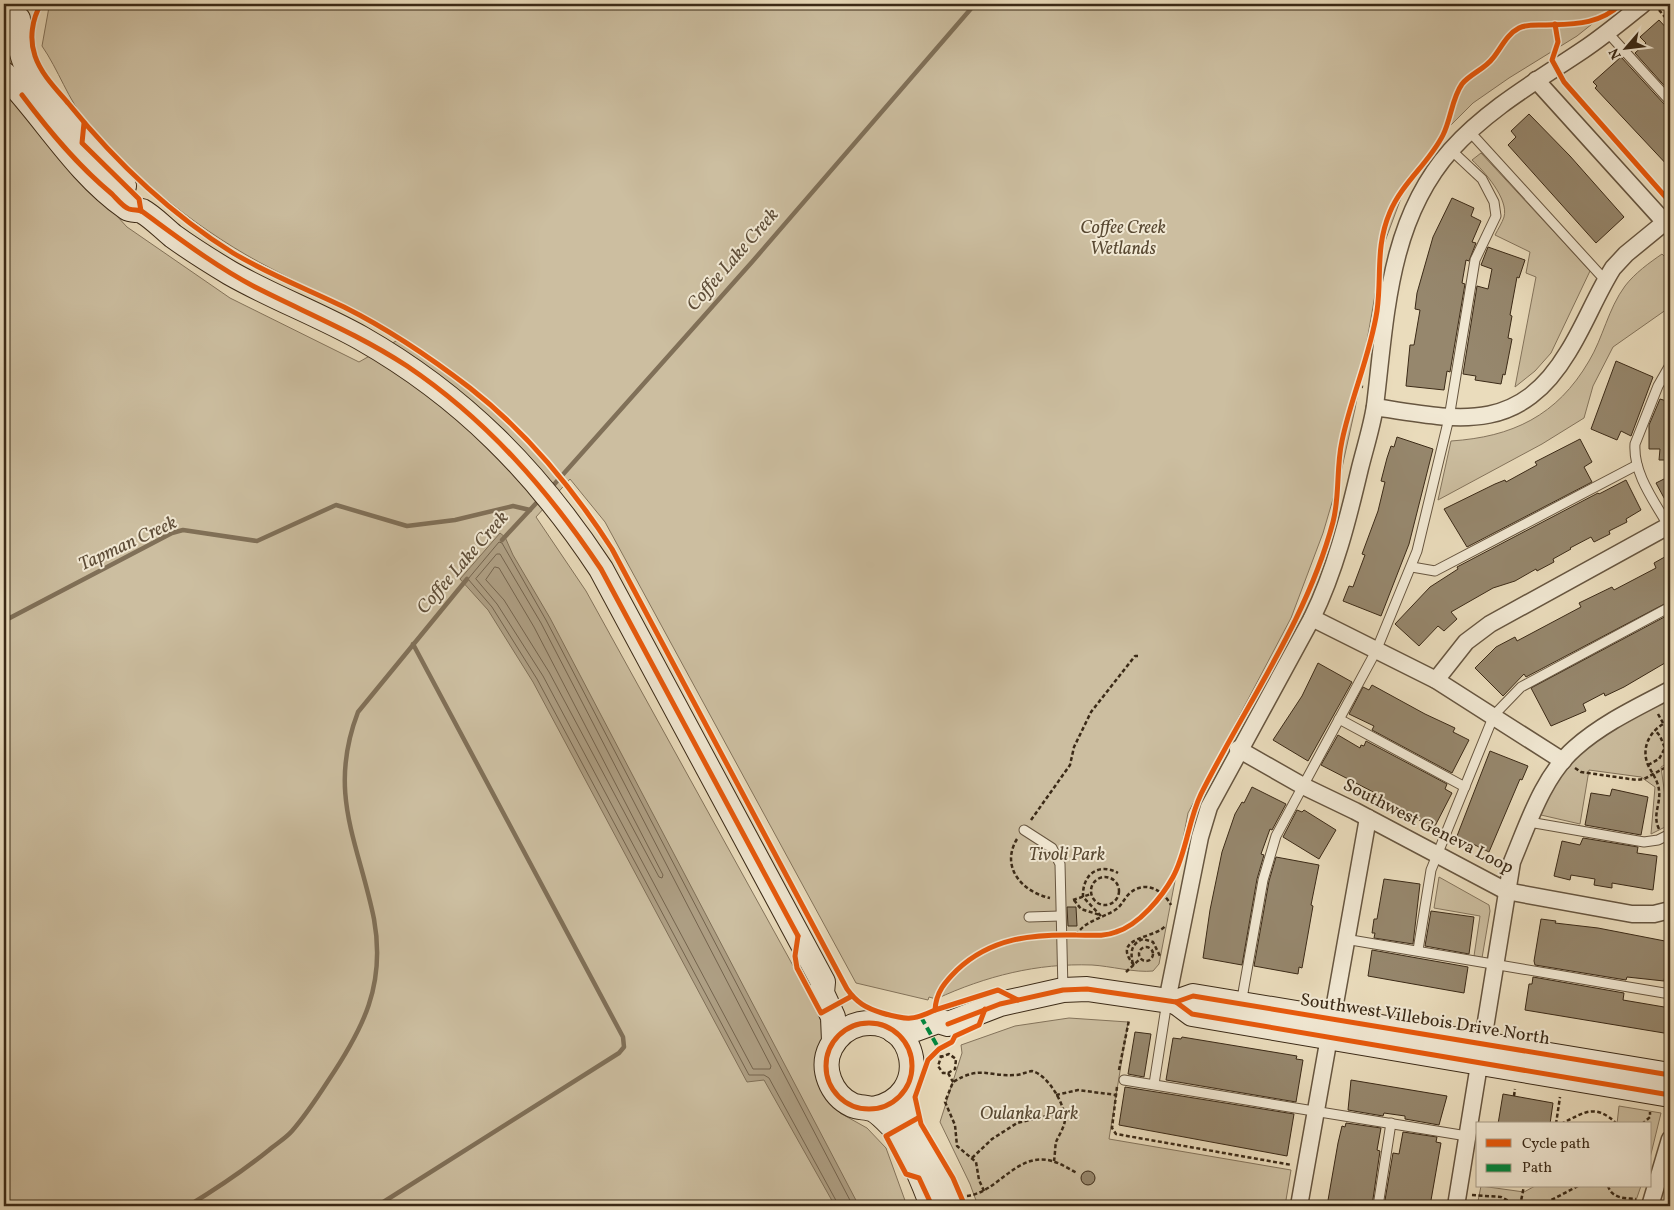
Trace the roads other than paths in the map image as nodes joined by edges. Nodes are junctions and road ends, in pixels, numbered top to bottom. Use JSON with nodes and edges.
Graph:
{"nodes":[{"id":1,"x":1643,"y":4,"type":"edge"},
{"id":2,"x":18,"y":15,"type":"edge"},
{"id":3,"x":1608,"y":33,"type":"junction"},
{"id":4,"x":4,"y":74,"type":"edge"},
{"id":5,"x":1536,"y":80,"type":"junction"},
{"id":6,"x":1670,"y":101,"type":"edge"},
{"id":7,"x":1470,"y":132,"type":"junction"},
{"id":8,"x":1451,"y":150,"type":"junction"},
{"id":9,"x":141,"y":210,"type":"junction"},
{"id":10,"x":1669,"y":222,"type":"edge"},
{"id":11,"x":1605,"y":280,"type":"junction"},
{"id":12,"x":1670,"y":365,"type":"edge"},
{"id":13,"x":1375,"y":407,"type":"junction"},
{"id":14,"x":1449,"y":418,"type":"junction"},
{"id":15,"x":1637,"y":465,"type":"junction"},
{"id":16,"x":1670,"y":527,"type":"edge"},
{"id":17,"x":1412,"y":567,"type":"junction"},
{"id":18,"x":1670,"y":608,"type":"edge"},
{"id":19,"x":1312,"y":618,"type":"junction"},
{"id":20,"x":1376,"y":651,"type":"junction"},
{"id":21,"x":1436,"y":680,"type":"junction"},
{"id":22,"x":1670,"y":690,"type":"edge"},
{"id":23,"x":1494,"y":715,"type":"junction"},
{"id":24,"x":1339,"y":720,"type":"junction"},
{"id":25,"x":1238,"y":749,"type":"junction"},
{"id":26,"x":1562,"y":761,"type":"junction"},
{"id":27,"x":1303,"y":786,"type":"junction"},
{"id":28,"x":1464,"y":787,"type":"junction"},
{"id":29,"x":1368,"y":818,"type":"junction"},
{"id":30,"x":1529,"y":822,"type":"junction"},
{"id":31,"x":1024,"y":830,"type":"road end"},
{"id":32,"x":1667,"y":835,"type":"edge"},
{"id":33,"x":1437,"y":855,"type":"junction"},
{"id":34,"x":1506,"y":891,"type":"junction"},
{"id":35,"x":1670,"y":910,"type":"edge"},
{"id":36,"x":1060,"y":916,"type":"junction"},
{"id":37,"x":1029,"y":917,"type":"dead end"},
{"id":38,"x":1345,"y":939,"type":"junction"},
{"id":39,"x":1418,"y":950,"type":"junction"},
{"id":40,"x":1495,"y":963,"type":"junction"},
{"id":41,"x":823,"y":982,"type":"junction"},
{"id":42,"x":1063,"y":990,"type":"junction"},
{"id":43,"x":1670,"y":994,"type":"edge"},
{"id":44,"x":1172,"y":1002,"type":"junction"},
{"id":45,"x":1241,"y":1004,"type":"junction"},
{"id":46,"x":867,"y":1023,"type":"junction"},
{"id":47,"x":948,"y":1024,"type":"junction"},
{"id":48,"x":1329,"y":1028,"type":"junction"},
{"id":49,"x":894,"y":1031,"type":"junction"},
{"id":50,"x":834,"y":1041,"type":"junction"},
{"id":51,"x":1481,"y":1053,"type":"junction"},
{"id":52,"x":912,"y":1065,"type":"junction"},
{"id":53,"x":1670,"y":1075,"type":"edge"},
{"id":54,"x":1124,"y":1080,"type":"dead end"},
{"id":55,"x":1154,"y":1084,"type":"junction"},
{"id":56,"x":904,"y":1091,"type":"junction"},
{"id":57,"x":1670,"y":1095,"type":"edge"},
{"id":58,"x":873,"y":1109,"type":"junction"},
{"id":59,"x":1315,"y":1111,"type":"junction"},
{"id":60,"x":1391,"y":1124,"type":"junction"},
{"id":61,"x":1467,"y":1136,"type":"junction"},
{"id":62,"x":1670,"y":1139,"type":"edge"},
{"id":63,"x":1668,"y":1156,"type":"edge"},
{"id":64,"x":1457,"y":1200,"type":"edge"},
{"id":65,"x":956,"y":1201,"type":"edge"},
{"id":66,"x":1651,"y":1203,"type":"edge"},
{"id":67,"x":932,"y":1206,"type":"edge"},
{"id":68,"x":1299,"y":1206,"type":"edge"},
{"id":69,"x":1378,"y":1206,"type":"edge"}],
"edges":[{"from":1,"to":3,"type":"street"},
{"from":2,"to":9,"type":"main road"},
{"from":3,"to":5,"type":"street"},
{"from":3,"to":6,"type":"lane"},
{"from":4,"to":9,"type":"main road"},
{"from":5,"to":7,"type":"street"},
{"from":5,"to":10,"type":"street"},
{"from":7,"to":8,"type":"street"},
{"from":7,"to":11,"type":"lane"},
{"from":8,"to":13,"type":"street"},
{"from":8,"to":14,"type":"lane"},
{"from":9,"to":41,"type":"main road"},
{"from":10,"to":11,"type":"street"},
{"from":11,"to":14,"type":"street"},
{"from":12,"to":15,"type":"lane"},
{"from":13,"to":14,"type":"street"},
{"from":13,"to":19,"type":"street"},
{"from":14,"to":17,"type":"lane"},
{"from":15,"to":16,"type":"lane"},
{"from":15,"to":17,"type":"lane"},
{"from":16,"to":21,"type":"street"},
{"from":17,"to":20,"type":"lane"},
{"from":18,"to":23,"type":"lane"},
{"from":19,"to":20,"type":"street"},
{"from":19,"to":25,"type":"street"},
{"from":20,"to":21,"type":"street"},
{"from":20,"to":24,"type":"lane"},
{"from":21,"to":23,"type":"street"},
{"from":22,"to":26,"type":"street"},
{"from":23,"to":26,"type":"street"},
{"from":23,"to":28,"type":"lane"},
{"from":24,"to":27,"type":"lane"},
{"from":24,"to":28,"type":"lane"},
{"from":25,"to":27,"type":"street","name":"Southwest Geneva Loop"},
{"from":25,"to":44,"type":"street"},
{"from":26,"to":30,"type":"street"},
{"from":27,"to":29,"type":"street","name":"Southwest Geneva Loop"},
{"from":27,"to":45,"type":"lane"},
{"from":28,"to":33,"type":"lane"},
{"from":29,"to":33,"type":"street","name":"Southwest Geneva Loop"},
{"from":29,"to":38,"type":"street"},
{"from":30,"to":32,"type":"lane"},
{"from":30,"to":34,"type":"street"},
{"from":31,"to":36,"type":"lane"},
{"from":33,"to":34,"type":"street","name":"Southwest Geneva Loop"},
{"from":33,"to":39,"type":"lane"},
{"from":34,"to":35,"type":"street","name":"Southwest Geneva Loop"},
{"from":34,"to":40,"type":"street"},
{"from":36,"to":37,"type":"lane"},
{"from":36,"to":42,"type":"lane"},
{"from":38,"to":39,"type":"lane"},
{"from":38,"to":48,"type":"street"},
{"from":39,"to":40,"type":"lane"},
{"from":40,"to":43,"type":"lane"},
{"from":40,"to":51,"type":"street"},
{"from":41,"to":46,"type":"main road"},
{"from":41,"to":50,"type":"main road"},
{"from":42,"to":44,"type":"main road","name":"Southwest Villebois Drive North"},
{"from":42,"to":47,"type":"main road","name":"Southwest Villebois Drive North"},
{"from":44,"to":45,"type":"main road","name":"Southwest Villebois Drive North"},
{"from":44,"to":48,"type":"main road","name":"Southwest Villebois Drive North"},
{"from":44,"to":55,"type":"lane"},
{"from":45,"to":48,"type":"main road","name":"Southwest Villebois Drive North"},
{"from":46,"to":49,"type":"main road"},
{"from":46,"to":50,"type":"main road"},
{"from":47,"to":49,"type":"main road","name":"Southwest Villebois Drive North"},
{"from":47,"to":52,"type":"main road","name":"Southwest Villebois Drive North"},
{"from":48,"to":51,"type":"main road","name":"Southwest Villebois Drive North"},
{"from":48,"to":59,"type":"street"},
{"from":49,"to":52,"type":"main road"},
{"from":50,"to":58,"type":"main road"},
{"from":51,"to":53,"type":"main road","name":"Southwest Villebois Drive North"},
{"from":51,"to":57,"type":"main road","name":"Southwest Villebois Drive North"},
{"from":51,"to":61,"type":"street"},
{"from":52,"to":56,"type":"main road"},
{"from":54,"to":55,"type":"lane"},
{"from":55,"to":59,"type":"lane"},
{"from":56,"to":58,"type":"main road"},
{"from":56,"to":65,"type":"main road"},
{"from":58,"to":67,"type":"main road"},
{"from":59,"to":60,"type":"lane"},
{"from":59,"to":68,"type":"street"},
{"from":60,"to":61,"type":"lane"},
{"from":60,"to":69,"type":"lane"},
{"from":61,"to":64,"type":"street"},
{"from":62,"to":63,"type":"street"},
{"from":63,"to":66,"type":"street"}]}
